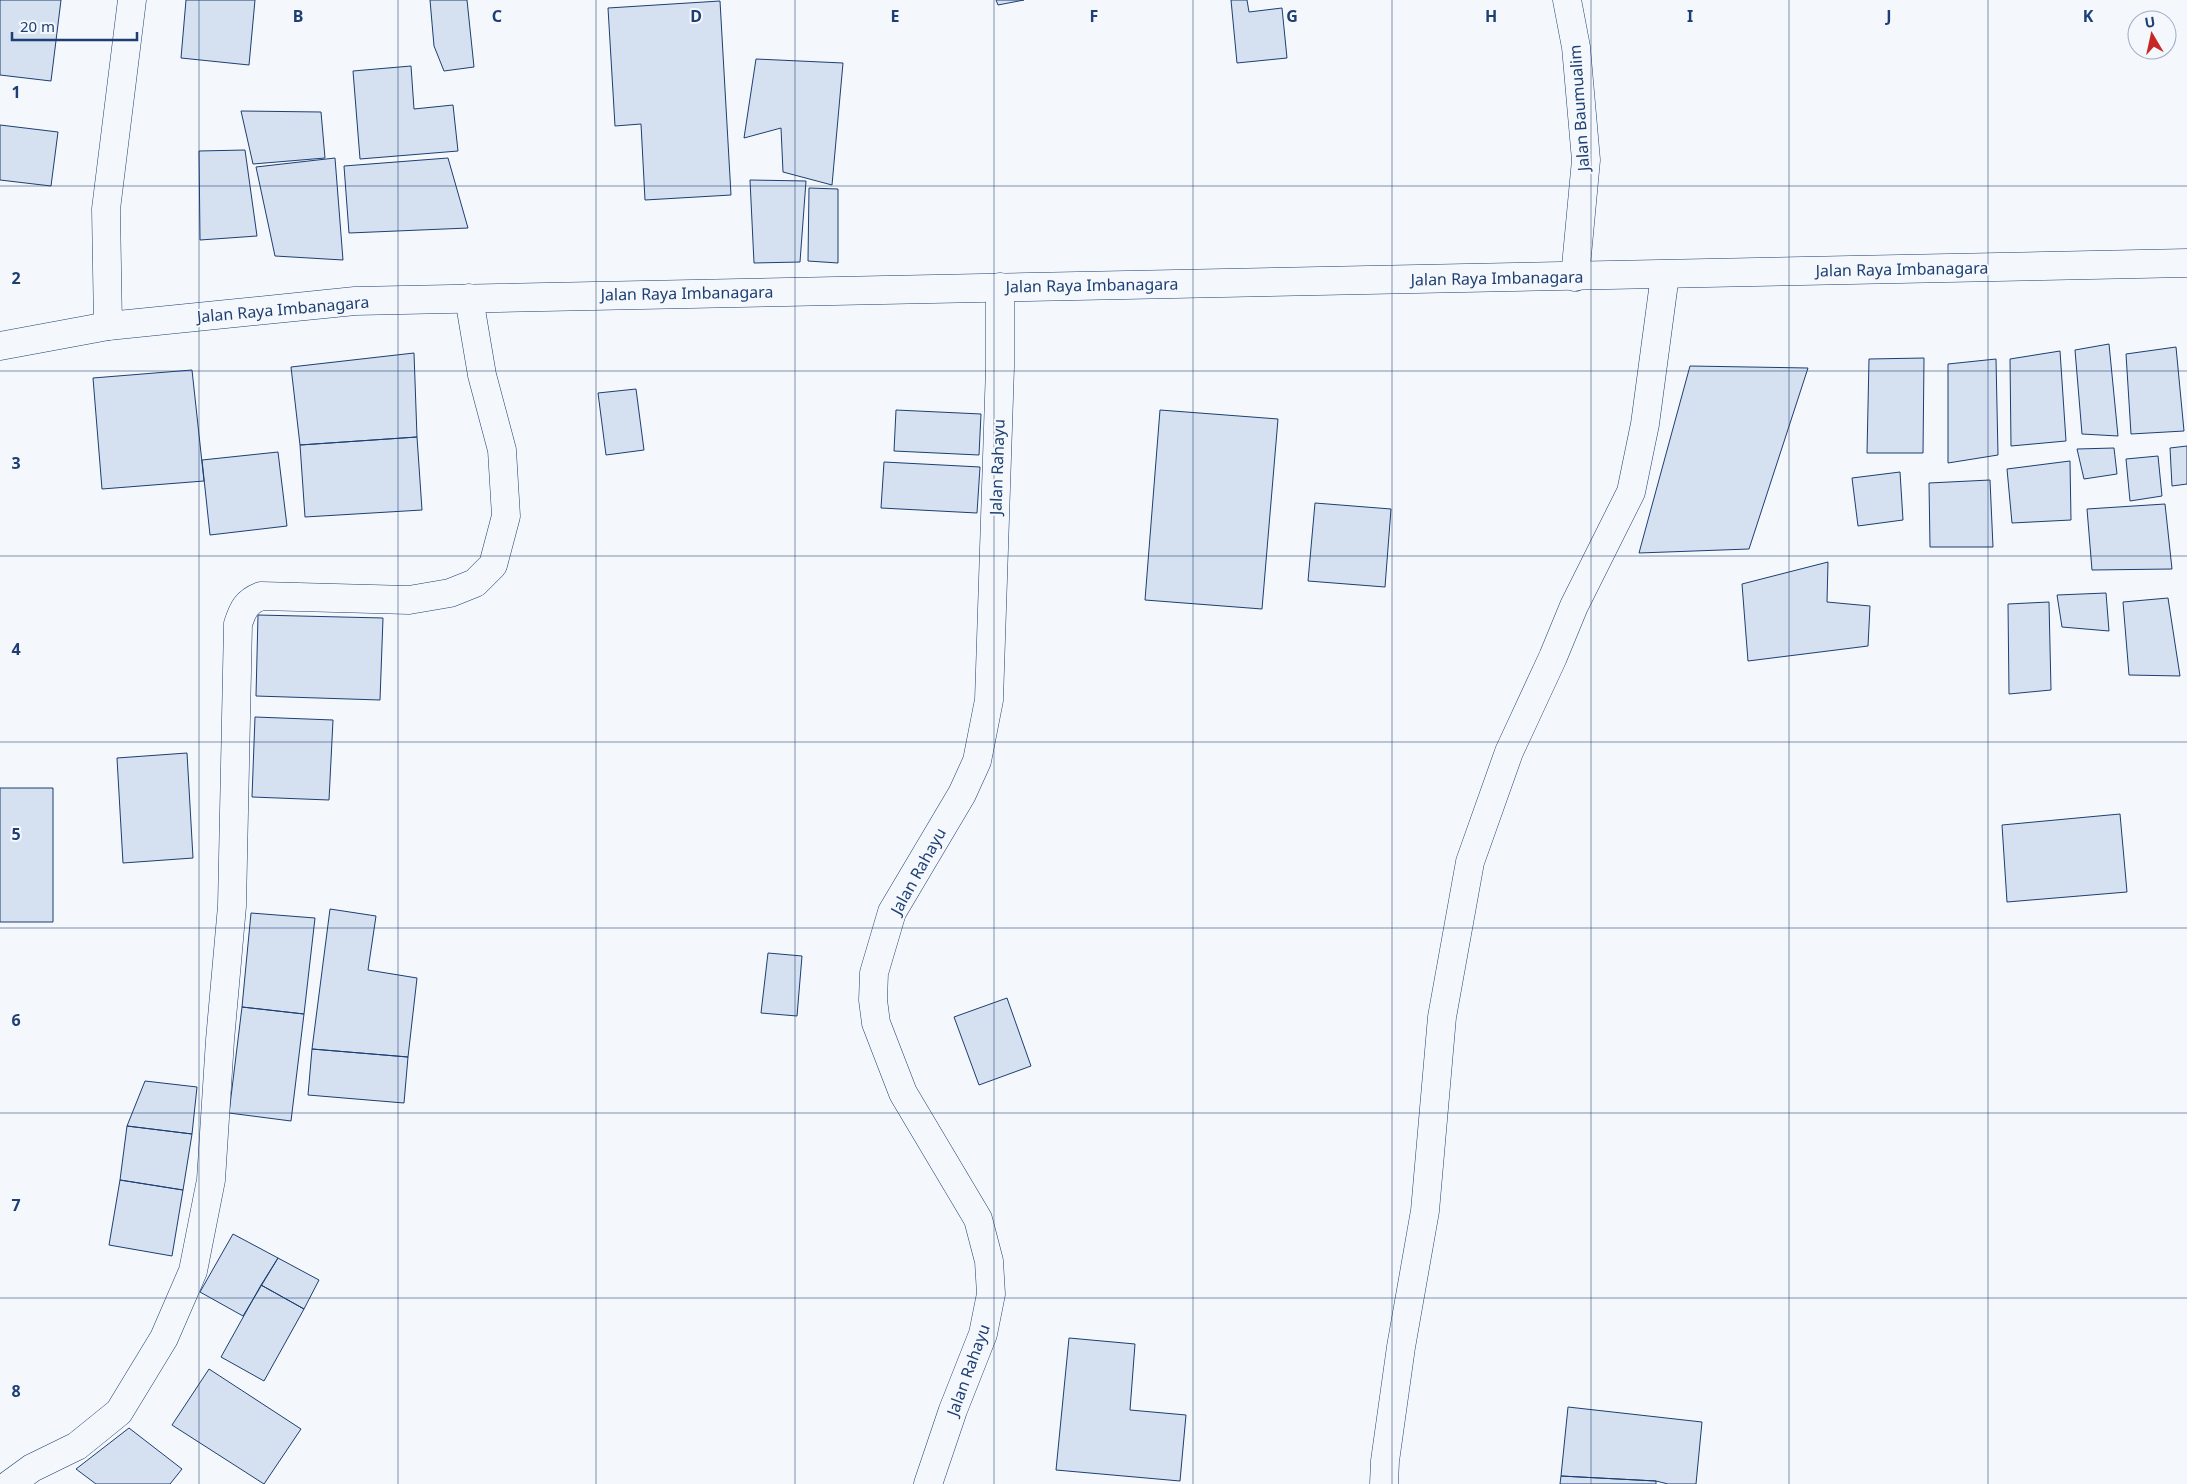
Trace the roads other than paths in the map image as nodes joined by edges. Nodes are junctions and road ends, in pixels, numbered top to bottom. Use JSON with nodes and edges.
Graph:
{"nodes":[{"id":1,"x":132,"y":0,"type":"edge"},
{"id":2,"x":1566,"y":0,"type":"edge"},
{"id":3,"x":2187,"y":263,"type":"edge"},
{"id":4,"x":1665,"y":275,"type":"junction"},
{"id":5,"x":1575,"y":277,"type":"junction"},
{"id":6,"x":1000,"y":286,"type":"junction"},
{"id":7,"x":468,"y":298,"type":"junction"},
{"id":8,"x":108,"y":326,"type":"junction"},
{"id":9,"x":0,"y":346,"type":"edge"},
{"id":10,"x":10,"y":1484,"type":"edge"},
{"id":11,"x":928,"y":1484,"type":"edge"},
{"id":12,"x":1384,"y":1484,"type":"edge"}],
"edges":[{"from":1,"to":8,"type":"main road"},
{"from":2,"to":5,"type":"main road","name":"Jalan Baumualim"},
{"from":3,"to":4,"type":"main road","name":"Jalan Raya Imbanagara"},
{"from":4,"to":5,"type":"main road","name":"Jalan Raya Imbanagara"},
{"from":4,"to":12,"type":"main road"},
{"from":5,"to":6,"type":"main road","name":"Jalan Raya Imbanagara"},
{"from":6,"to":7,"type":"main road","name":"Jalan Raya Imbanagara"},
{"from":6,"to":11,"type":"main road","name":"Jalan Rahayu"},
{"from":7,"to":8,"type":"main road","name":"Jalan Raya Imbanagara"},
{"from":7,"to":10,"type":"main road"},
{"from":8,"to":9,"type":"main road","name":"Jalan Raya Imbanagara"}]}
